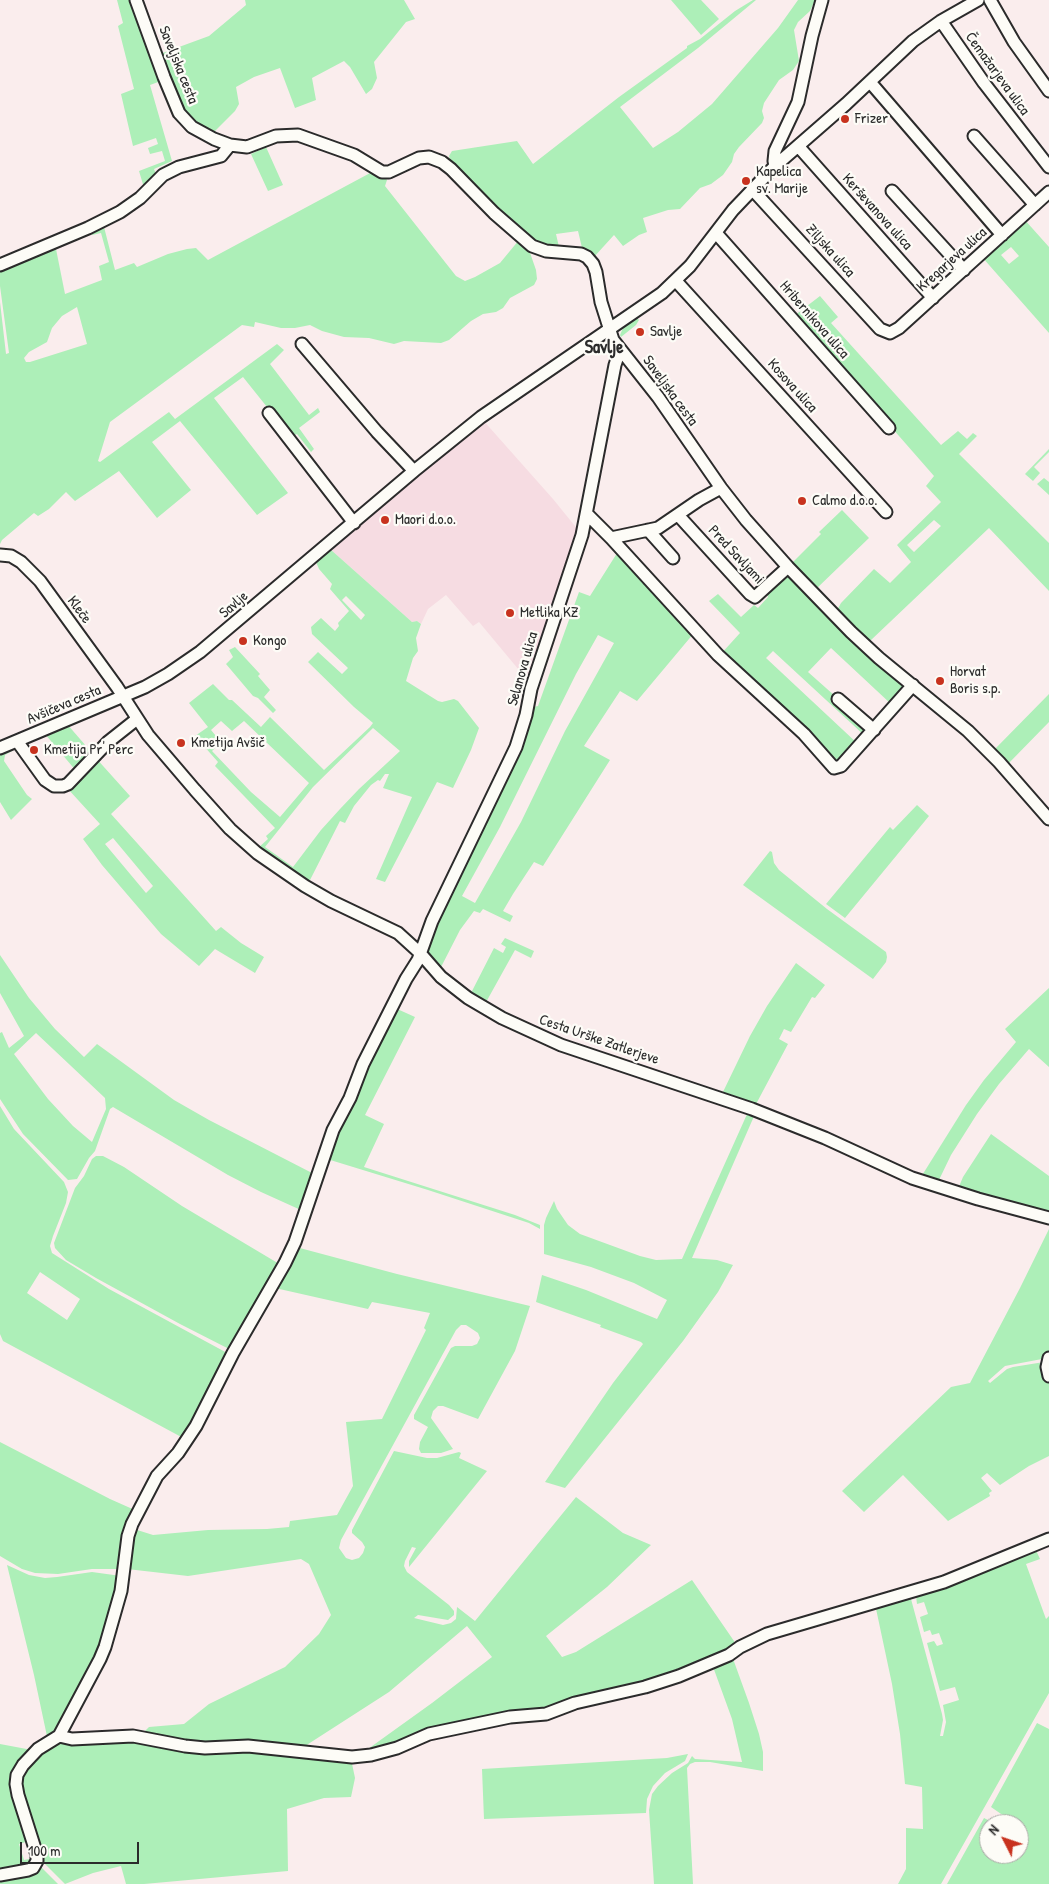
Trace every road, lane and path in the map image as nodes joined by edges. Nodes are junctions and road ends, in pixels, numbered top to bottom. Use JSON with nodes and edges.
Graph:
{"nodes":[{"id":1,"x":136,"y":0,"type":"edge"},
{"id":2,"x":822,"y":0,"type":"edge"},
{"id":3,"x":978,"y":0,"type":"edge"},
{"id":4,"x":990,"y":0,"type":"edge"},
{"id":5,"x":941,"y":21,"type":"junction"},
{"id":6,"x":870,"y":82,"type":"junction"},
{"id":7,"x":1049,"y":91,"type":"edge"},
{"id":8,"x":974,"y":136,"type":"dead end"},
{"id":9,"x":230,"y":145,"type":"junction"},
{"id":10,"x":798,"y":146,"type":"junction"},
{"id":11,"x":775,"y":166,"type":"junction"},
{"id":12,"x":1049,"y":167,"type":"edge"},
{"id":13,"x":752,"y":189,"type":"junction"},
{"id":14,"x":892,"y":191,"type":"dead end"},
{"id":15,"x":1049,"y":192,"type":"edge"},
{"id":16,"x":1035,"y":205,"type":"junction"},
{"id":17,"x":716,"y":233,"type":"junction"},
{"id":18,"x":1002,"y":235,"type":"junction"},
{"id":19,"x":0,"y":265,"type":"edge"},
{"id":20,"x":964,"y":270,"type":"junction"},
{"id":21,"x":676,"y":281,"type":"junction"},
{"id":22,"x":934,"y":298,"type":"junction"},
{"id":23,"x":608,"y":331,"type":"junction"},
{"id":24,"x":886,"y":332,"type":"joint"},
{"id":25,"x":302,"y":344,"type":"dead end"},
{"id":26,"x":620,"y":350,"type":"junction"},
{"id":27,"x":269,"y":413,"type":"dead end"},
{"id":28,"x":888,"y":428,"type":"dead end"},
{"id":29,"x":414,"y":471,"type":"junction"},
{"id":30,"x":721,"y":488,"type":"junction"},
{"id":31,"x":886,"y":512,"type":"dead end"},
{"id":32,"x":587,"y":514,"type":"junction"},
{"id":33,"x":681,"y":519,"type":"junction"},
{"id":34,"x":354,"y":522,"type":"junction"},
{"id":35,"x":648,"y":530,"type":"junction"},
{"id":36,"x":610,"y":538,"type":"junction"},
{"id":37,"x":0,"y":555,"type":"edge"},
{"id":38,"x":673,"y":558,"type":"dead end"},
{"id":39,"x":788,"y":567,"type":"junction"},
{"id":40,"x":913,"y":685,"type":"junction"},
{"id":41,"x":123,"y":696,"type":"junction"},
{"id":42,"x":838,"y":699,"type":"dead end"},
{"id":43,"x":137,"y":719,"type":"junction"},
{"id":44,"x":874,"y":730,"type":"junction"},
{"id":45,"x":17,"y":741,"type":"junction"},
{"id":46,"x":0,"y":748,"type":"edge"},
{"id":47,"x":1048,"y":814,"type":"edge"},
{"id":48,"x":420,"y":952,"type":"junction"},
{"id":49,"x":1049,"y":1218,"type":"edge"},
{"id":50,"x":1049,"y":1358,"type":"edge"},
{"id":51,"x":1049,"y":1376,"type":"edge"},
{"id":52,"x":1049,"y":1540,"type":"edge"},
{"id":53,"x":59,"y":1736,"type":"junction"},
{"id":54,"x":0,"y":1876,"type":"edge"}],
"edges":[{"from":1,"to":9,"type":"street","name":"Saveljska cesta"},
{"from":2,"to":11,"type":"street"},
{"from":3,"to":5,"type":"street","name":"Savlje"},
{"from":4,"to":7,"type":"street"},
{"from":5,"to":6,"type":"street","name":"Savlje"},
{"from":5,"to":12,"type":"street","name":"Čemažarjeva ulica"},
{"from":6,"to":10,"type":"street","name":"Savlje"},
{"from":6,"to":18,"type":"street"},
{"from":8,"to":16,"type":"street"},
{"from":9,"to":19,"type":"street"},
{"from":9,"to":23,"type":"street","name":"Saveljska cesta"},
{"from":10,"to":11,"type":"street","name":"Savlje"},
{"from":10,"to":22,"type":"street","name":"Kerševanova ulica"},
{"from":11,"to":13,"type":"street","name":"Savlje"},
{"from":13,"to":17,"type":"street","name":"Savlje"},
{"from":13,"to":24,"type":"street","name":"Ziljska ulica"},
{"from":14,"to":20,"type":"street","name":"Kerševanova ulica"},
{"from":15,"to":16,"type":"street","name":"Kregarjeva ulica"},
{"from":16,"to":18,"type":"street","name":"Kregarjeva ulica"},
{"from":17,"to":21,"type":"street","name":"Savlje"},
{"from":17,"to":28,"type":"street","name":"Hribernikova ulica"},
{"from":18,"to":20,"type":"street","name":"Kregarjeva ulica"},
{"from":20,"to":22,"type":"street","name":"Kregarjeva ulica"},
{"from":21,"to":23,"type":"street","name":"Savlje"},
{"from":21,"to":31,"type":"street","name":"Kosova ulica"},
{"from":22,"to":24,"type":"street","name":"Kregarjeva ulica"},
{"from":23,"to":26,"type":"street","name":"Saveljska cesta"},
{"from":23,"to":29,"type":"street","name":"Savlje"},
{"from":25,"to":29,"type":"street"},
{"from":26,"to":30,"type":"street","name":"Saveljska cesta"},
{"from":26,"to":32,"type":"street","name":"Selanova ulica"},
{"from":27,"to":34,"type":"street"},
{"from":29,"to":34,"type":"street","name":"Savlje"},
{"from":30,"to":33,"type":"street"},
{"from":30,"to":39,"type":"street","name":"Saveljska cesta"},
{"from":32,"to":36,"type":"street"},
{"from":32,"to":48,"type":"street","name":"Selanova ulica"},
{"from":33,"to":35,"type":"street"},
{"from":33,"to":39,"type":"street","name":"Pred Savljami"},
{"from":34,"to":41,"type":"street","name":"Savlje"},
{"from":35,"to":36,"type":"street"},
{"from":35,"to":38,"type":"street"},
{"from":36,"to":44,"type":"street"},
{"from":37,"to":41,"type":"street","name":"Kleče"},
{"from":39,"to":40,"type":"street","name":"Saveljska cesta"},
{"from":40,"to":44,"type":"street"},
{"from":40,"to":47,"type":"street","name":"Saveljska cesta"},
{"from":41,"to":43,"type":"street","name":"Cesta Urške Zatlerjeve"},
{"from":41,"to":45,"type":"street","name":"Avšičeva cesta"},
{"from":42,"to":44,"type":"street"},
{"from":43,"to":45,"type":"street","name":"Avšičeva cesta"},
{"from":43,"to":48,"type":"street","name":"Cesta Urške Zatlerjeve"},
{"from":45,"to":46,"type":"street","name":"Avšičeva cesta"},
{"from":48,"to":49,"type":"street","name":"Cesta Urške Zatlerjeve"},
{"from":48,"to":53,"type":"street","name":"Selanova ulica"},
{"from":50,"to":51,"type":"street"},
{"from":52,"to":53,"type":"street"},
{"from":53,"to":54,"type":"street"}]}
